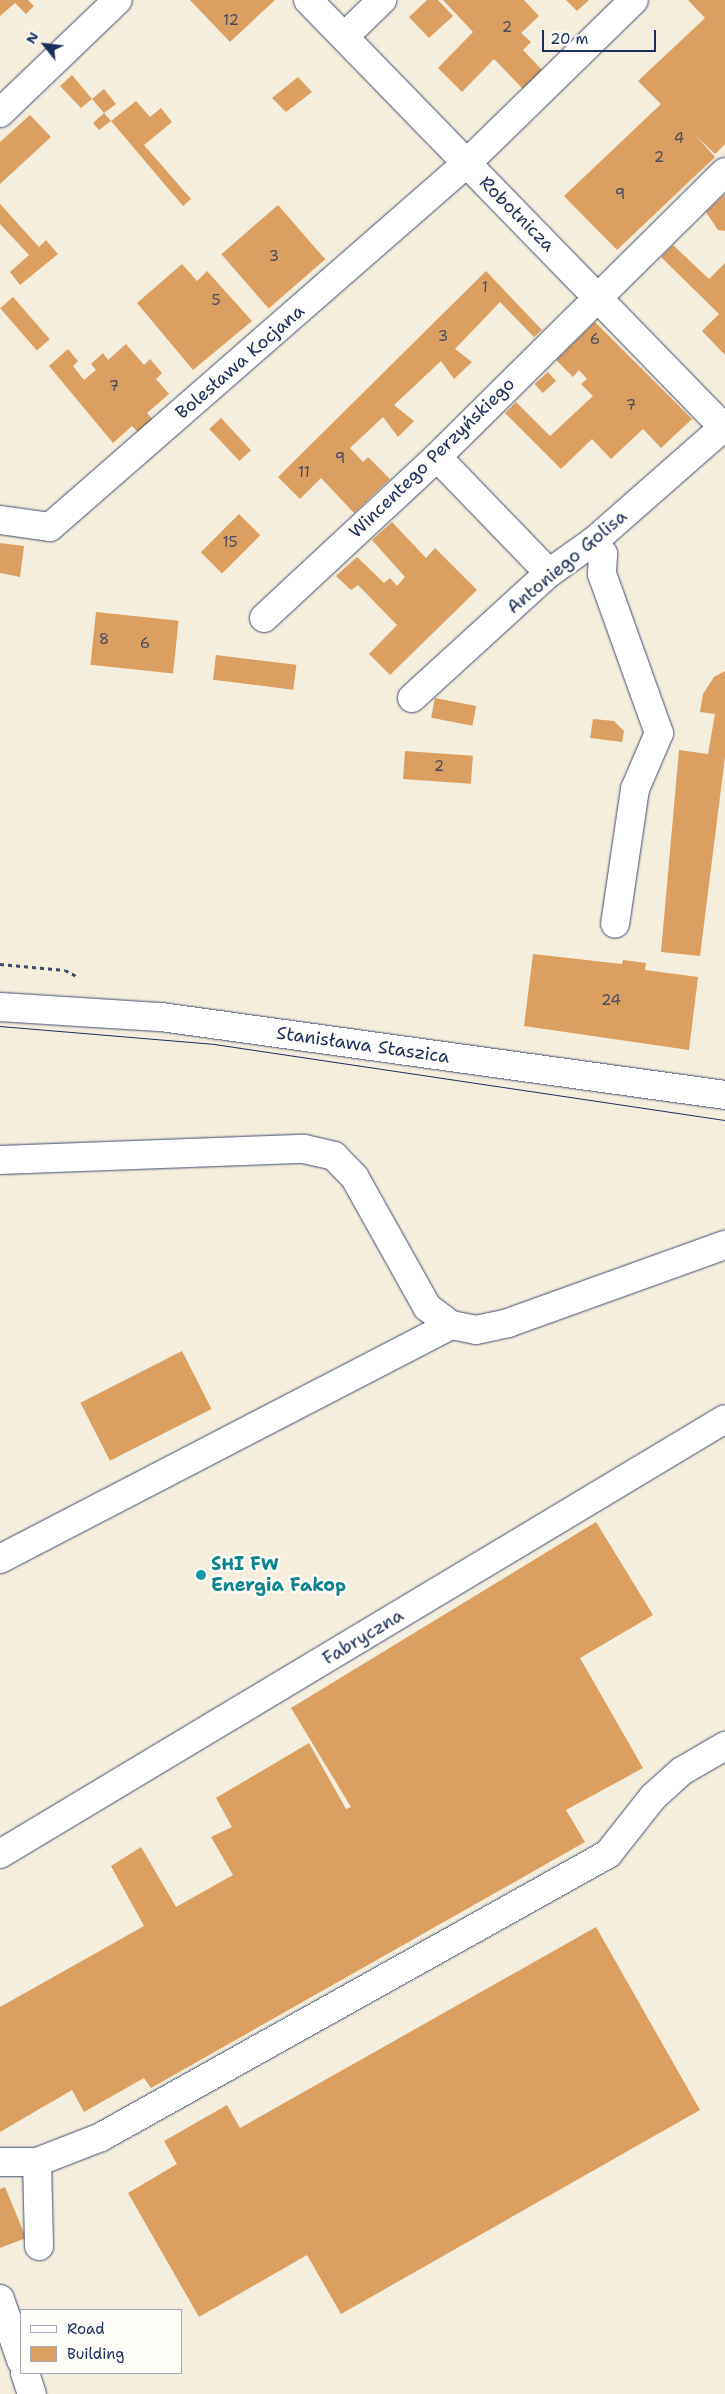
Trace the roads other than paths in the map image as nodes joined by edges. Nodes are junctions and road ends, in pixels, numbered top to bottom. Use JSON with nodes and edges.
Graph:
{"nodes":[{"id":1,"x":118,"y":0,"type":"edge"},
{"id":2,"x":308,"y":0,"type":"edge"},
{"id":3,"x":382,"y":0,"type":"edge"},
{"id":4,"x":634,"y":0,"type":"edge"},
{"id":5,"x":345,"y":36,"type":"junction"},
{"id":6,"x":0,"y":112,"type":"edge"},
{"id":7,"x":467,"y":163,"type":"junction"},
{"id":8,"x":725,"y":172,"type":"edge"},
{"id":9,"x":597,"y":294,"type":"junction"},
{"id":10,"x":724,"y":427,"type":"edge"},
{"id":11,"x":437,"y":457,"type":"junction"},
{"id":12,"x":0,"y":520,"type":"edge"},
{"id":13,"x":594,"y":541,"type":"junction"},
{"id":14,"x":549,"y":573,"type":"junction"},
{"id":15,"x":264,"y":618,"type":"dead end"},
{"id":16,"x":412,"y":698,"type":"dead end"},
{"id":17,"x":615,"y":924,"type":"dead end"},
{"id":18,"x":0,"y":1007,"type":"edge"},
{"id":19,"x":725,"y":1096,"type":"edge"},
{"id":20,"x":0,"y":1160,"type":"edge"},
{"id":21,"x":725,"y":1245,"type":"edge"},
{"id":22,"x":451,"y":1325,"type":"junction"},
{"id":23,"x":725,"y":1419,"type":"edge"},
{"id":24,"x":0,"y":1559,"type":"edge"},
{"id":25,"x":725,"y":1746,"type":"edge"},
{"id":26,"x":0,"y":1854,"type":"edge"},
{"id":27,"x":0,"y":2162,"type":"edge"},
{"id":28,"x":38,"y":2162,"type":"junction"},
{"id":29,"x":39,"y":2246,"type":"dead end"},
{"id":30,"x":0,"y":2299,"type":"edge"},
{"id":31,"x":20,"y":2357,"type":"edge"},
{"id":32,"x":25,"y":2374,"type":"edge"},
{"id":33,"x":32,"y":2394,"type":"edge"}],
"edges":[{"from":1,"to":6,"type":"street"},
{"from":2,"to":5,"type":"street","name":"Robotnicza"},
{"from":3,"to":5,"type":"street"},
{"from":4,"to":7,"type":"street","name":"Bolesława Kocjana"},
{"from":5,"to":7,"type":"street","name":"Robotnicza"},
{"from":7,"to":9,"type":"street","name":"Robotnicza"},
{"from":7,"to":12,"type":"street","name":"Bolesława Kocjana"},
{"from":8,"to":9,"type":"street","name":"Wincentego Perzyńskiego"},
{"from":9,"to":10,"type":"street","name":"Robotnicza"},
{"from":9,"to":11,"type":"street","name":"Wincentego Perzyńskiego"},
{"from":10,"to":13,"type":"street","name":"Antoniego Golisa"},
{"from":11,"to":14,"type":"street"},
{"from":11,"to":15,"type":"street","name":"Wincentego Perzyńskiego"},
{"from":13,"to":14,"type":"street","name":"Antoniego Golisa"},
{"from":13,"to":17,"type":"street"},
{"from":14,"to":16,"type":"street","name":"Antoniego Golisa"},
{"from":18,"to":19,"type":"street","name":"Stanisława Staszica"},
{"from":20,"to":22,"type":"street"},
{"from":21,"to":22,"type":"street"},
{"from":22,"to":24,"type":"street"},
{"from":23,"to":26,"type":"street","name":"Fabryczna"},
{"from":25,"to":28,"type":"street"},
{"from":27,"to":28,"type":"street"},
{"from":28,"to":29,"type":"street"},
{"from":30,"to":31,"type":"street"},
{"from":32,"to":33,"type":"street"}]}
